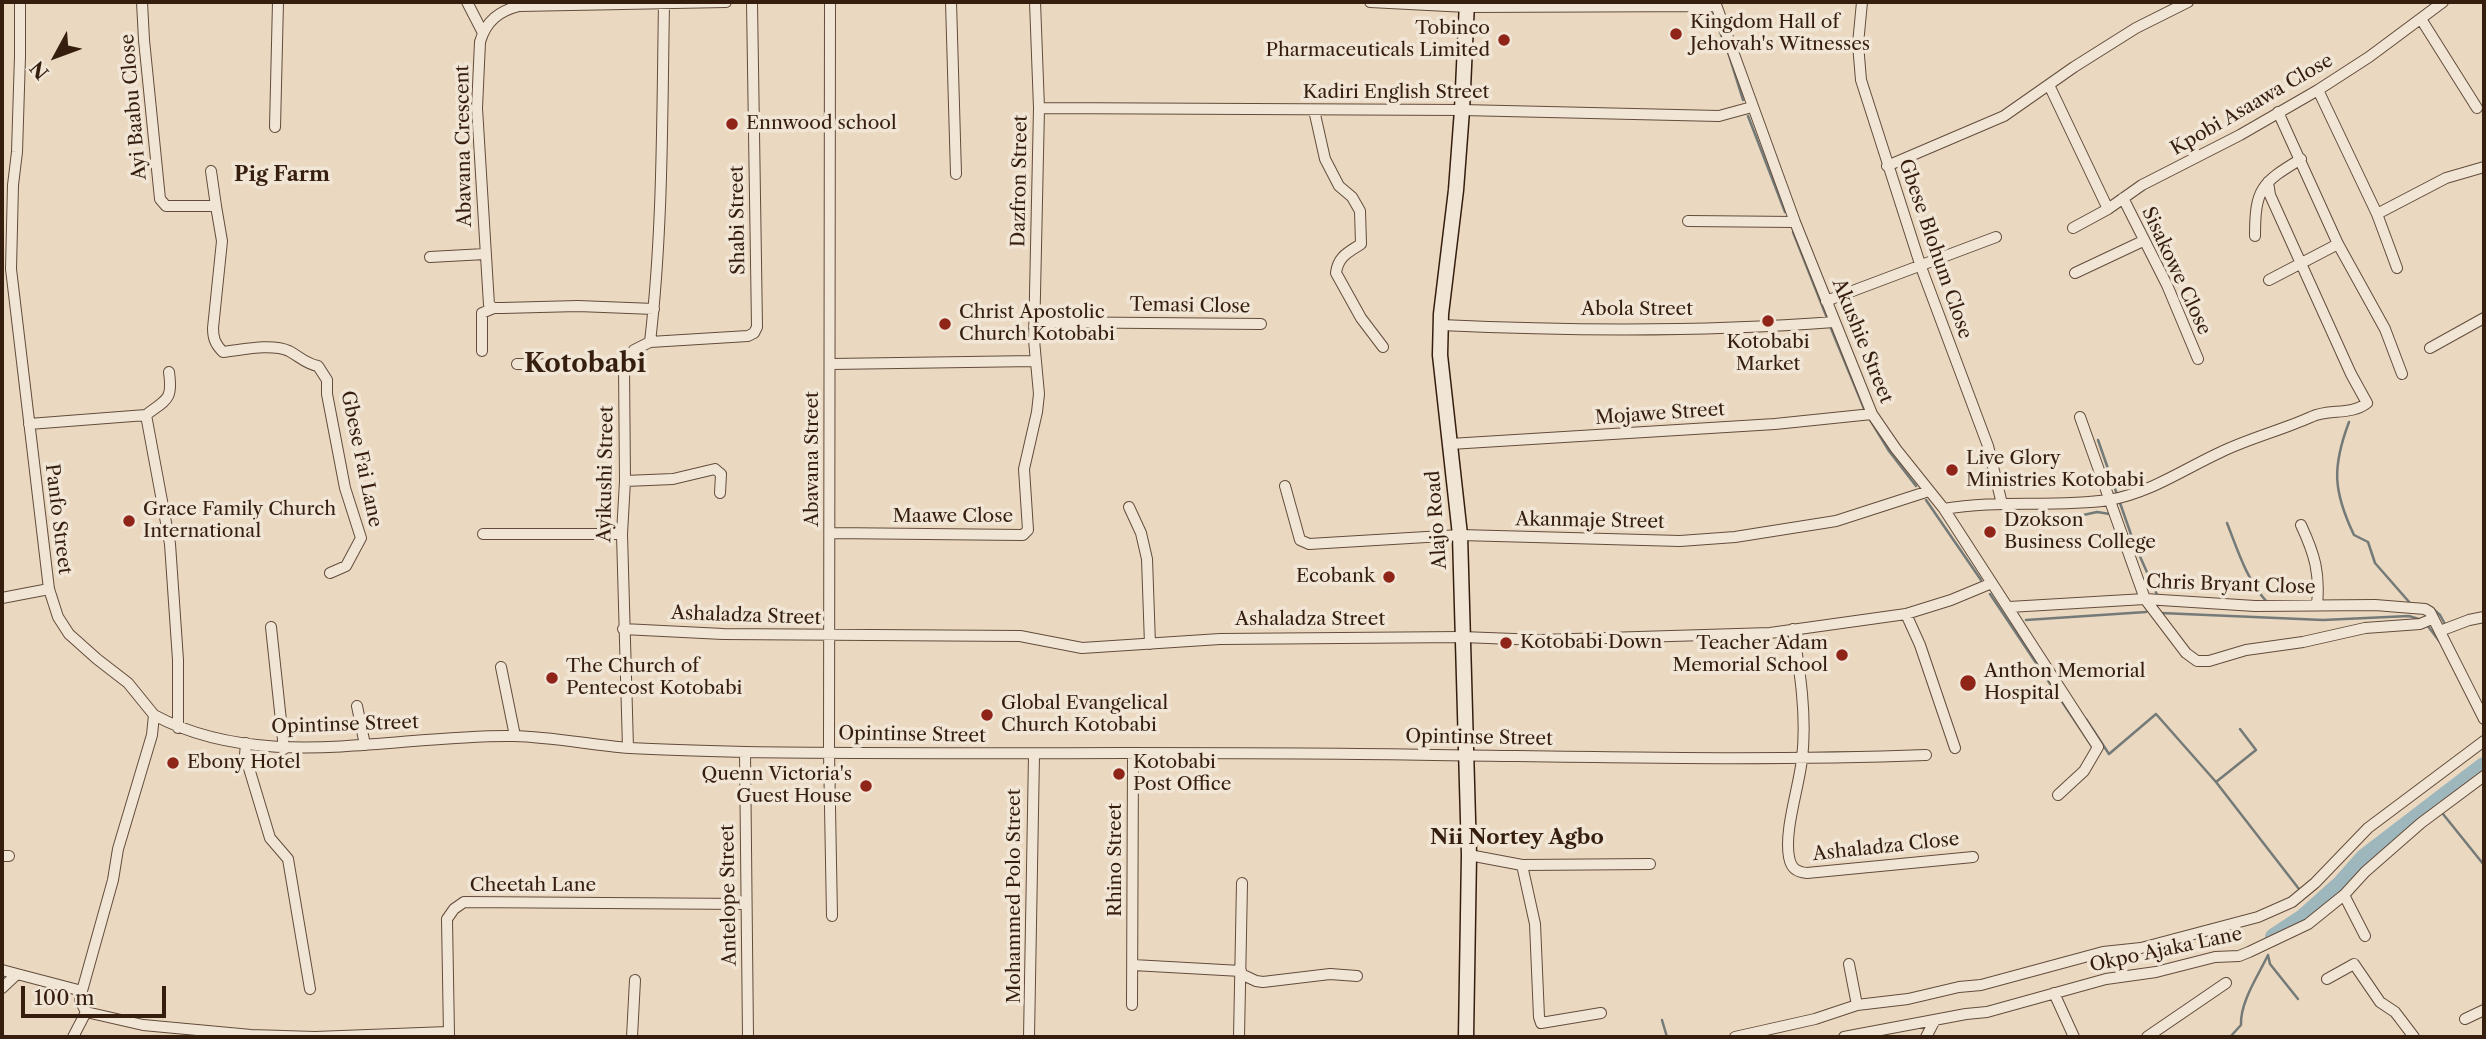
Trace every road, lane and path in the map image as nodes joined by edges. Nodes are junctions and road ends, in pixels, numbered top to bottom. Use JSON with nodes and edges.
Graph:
{"nodes":[{"id":1,"x":20,"y":2,"type":"edge"},
{"id":2,"x":142,"y":2,"type":"edge"},
{"id":3,"x":278,"y":2,"type":"edge"},
{"id":4,"x":467,"y":2,"type":"edge"},
{"id":5,"x":726,"y":2,"type":"edge"},
{"id":6,"x":752,"y":2,"type":"edge"},
{"id":7,"x":830,"y":2,"type":"edge"},
{"id":8,"x":951,"y":2,"type":"edge"},
{"id":9,"x":1035,"y":2,"type":"edge"},
{"id":10,"x":1370,"y":2,"type":"edge"},
{"id":11,"x":1861,"y":2,"type":"edge"},
{"id":12,"x":2188,"y":2,"type":"edge"},
{"id":13,"x":2443,"y":2,"type":"edge"},
{"id":14,"x":664,"y":4,"type":"junction"},
{"id":15,"x":1467,"y":4,"type":"edge"},
{"id":16,"x":1715,"y":4,"type":"edge"},
{"id":17,"x":2421,"y":19,"type":"junction"},
{"id":18,"x":483,"y":33,"type":"junction"},
{"id":19,"x":2049,"y":85,"type":"junction"},
{"id":20,"x":2318,"y":90,"type":"junction"},
{"id":21,"x":1752,"y":107,"type":"junction"},
{"id":22,"x":1039,"y":108,"type":"junction"},
{"id":23,"x":2477,"y":108,"type":"dead end"},
{"id":24,"x":1314,"y":110,"type":"junction"},
{"id":25,"x":1462,"y":110,"type":"junction"},
{"id":26,"x":2278,"y":112,"type":"junction"},
{"id":27,"x":275,"y":127,"type":"dead end"},
{"id":28,"x":2301,"y":159,"type":"junction"},
{"id":29,"x":1887,"y":166,"type":"junction"},
{"id":30,"x":2484,"y":166,"type":"edge"},
{"id":31,"x":211,"y":172,"type":"dead end"},
{"id":32,"x":956,"y":174,"type":"dead end"},
{"id":33,"x":2268,"y":182,"type":"junction"},
{"id":34,"x":2123,"y":198,"type":"junction"},
{"id":35,"x":216,"y":206,"type":"junction"},
{"id":36,"x":2108,"y":209,"type":"junction"},
{"id":37,"x":2377,"y":214,"type":"junction"},
{"id":38,"x":1688,"y":221,"type":"dead end"},
{"id":39,"x":1795,"y":222,"type":"junction"},
{"id":40,"x":2073,"y":228,"type":"dead end"},
{"id":41,"x":2255,"y":236,"type":"dead end"},
{"id":42,"x":1997,"y":237,"type":"dead end"},
{"id":43,"x":2143,"y":241,"type":"junction"},
{"id":44,"x":2338,"y":244,"type":"junction"},
{"id":45,"x":485,"y":254,"type":"junction"},
{"id":46,"x":430,"y":257,"type":"dead end"},
{"id":47,"x":2302,"y":263,"type":"junction"},
{"id":48,"x":1921,"y":267,"type":"junction"},
{"id":49,"x":2397,"y":268,"type":"dead end"},
{"id":50,"x":6,"y":269,"type":"edge"},
{"id":51,"x":2075,"y":273,"type":"dead end"},
{"id":52,"x":2269,"y":280,"type":"dead end"},
{"id":53,"x":1826,"y":301,"type":"junction"},
{"id":54,"x":494,"y":308,"type":"junction"},
{"id":55,"x":654,"y":309,"type":"junction"},
{"id":56,"x":2484,"y":318,"type":"edge"},
{"id":57,"x":1035,"y":321,"type":"junction"},
{"id":58,"x":1834,"y":322,"type":"junction"},
{"id":59,"x":1261,"y":324,"type":"dead end"},
{"id":60,"x":1441,"y":325,"type":"junction"},
{"id":61,"x":650,"y":342,"type":"junction"},
{"id":62,"x":1384,"y":347,"type":"dead end"},
{"id":63,"x":2430,"y":348,"type":"dead end"},
{"id":64,"x":482,"y":351,"type":"dead end"},
{"id":65,"x":2198,"y":359,"type":"dead end"},
{"id":66,"x":1035,"y":361,"type":"junction"},
{"id":67,"x":517,"y":364,"type":"dead end"},
{"id":68,"x":831,"y":364,"type":"junction"},
{"id":69,"x":624,"y":366,"type":"junction"},
{"id":70,"x":169,"y":372,"type":"dead end"},
{"id":71,"x":2402,"y":374,"type":"dead end"},
{"id":72,"x":1872,"y":414,"type":"junction"},
{"id":73,"x":146,"y":415,"type":"junction"},
{"id":74,"x":2080,"y":417,"type":"dead end"},
{"id":75,"x":29,"y":424,"type":"junction"},
{"id":76,"x":1450,"y":444,"type":"junction"},
{"id":77,"x":625,"y":481,"type":"junction"},
{"id":78,"x":1285,"y":486,"type":"dead end"},
{"id":79,"x":1929,"y":491,"type":"junction"},
{"id":80,"x":720,"y":494,"type":"dead end"},
{"id":81,"x":2112,"y":499,"type":"junction"},
{"id":82,"x":2002,"y":504,"type":"junction"},
{"id":83,"x":1129,"y":507,"type":"dead end"},
{"id":84,"x":1944,"y":509,"type":"junction"},
{"id":85,"x":2301,"y":525,"type":"dead end"},
{"id":86,"x":831,"y":533,"type":"junction"},
{"id":87,"x":484,"y":534,"type":"dead end"},
{"id":88,"x":622,"y":534,"type":"junction"},
{"id":89,"x":1460,"y":535,"type":"junction"},
{"id":90,"x":330,"y":573,"type":"dead end"},
{"id":91,"x":1992,"y":583,"type":"junction"},
{"id":92,"x":49,"y":589,"type":"junction"},
{"id":93,"x":2,"y":598,"type":"edge"},
{"id":94,"x":2146,"y":599,"type":"junction"},
{"id":95,"x":2317,"y":605,"type":"junction"},
{"id":96,"x":2009,"y":607,"type":"junction"},
{"id":97,"x":1906,"y":614,"type":"junction"},
{"id":98,"x":2484,"y":617,"type":"edge"},
{"id":99,"x":2432,"y":619,"type":"junction"},
{"id":100,"x":271,"y":627,"type":"dead end"},
{"id":101,"x":623,"y":629,"type":"junction"},
{"id":102,"x":1793,"y":629,"type":"junction"},
{"id":103,"x":2440,"y":631,"type":"junction"},
{"id":104,"x":830,"y":636,"type":"junction"},
{"id":105,"x":1462,"y":637,"type":"junction"},
{"id":106,"x":1150,"y":644,"type":"junction"},
{"id":107,"x":501,"y":667,"type":"dead end"},
{"id":108,"x":357,"y":706,"type":"dead end"},
{"id":109,"x":154,"y":715,"type":"junction"},
{"id":110,"x":2484,"y":719,"type":"edge"},
{"id":111,"x":178,"y":728,"type":"junction"},
{"id":112,"x":515,"y":736,"type":"junction"},
{"id":113,"x":2484,"y":741,"type":"edge"},
{"id":114,"x":246,"y":743,"type":"junction"},
{"id":115,"x":365,"y":745,"type":"junction"},
{"id":116,"x":628,"y":748,"type":"junction"},
{"id":117,"x":1955,"y":748,"type":"dead end"},
{"id":118,"x":284,"y":749,"type":"junction"},
{"id":119,"x":745,"y":752,"type":"junction"},
{"id":120,"x":829,"y":752,"type":"junction"},
{"id":121,"x":1034,"y":755,"type":"junction"},
{"id":122,"x":1133,"y":755,"type":"junction"},
{"id":123,"x":1926,"y":755,"type":"dead end"},
{"id":124,"x":1467,"y":756,"type":"junction"},
{"id":125,"x":1802,"y":759,"type":"junction"},
{"id":126,"x":2484,"y":776,"type":"edge"},
{"id":127,"x":2058,"y":795,"type":"dead end"},
{"id":128,"x":1469,"y":855,"type":"junction"},
{"id":129,"x":1973,"y":856,"type":"dead end"},
{"id":130,"x":1650,"y":864,"type":"dead end"},
{"id":131,"x":1522,"y":866,"type":"junction"},
{"id":132,"x":1242,"y":883,"type":"dead end"},
{"id":133,"x":2344,"y":895,"type":"junction"},
{"id":134,"x":746,"y":904,"type":"junction"},
{"id":135,"x":832,"y":916,"type":"dead end"},
{"id":136,"x":2365,"y":936,"type":"dead end"},
{"id":137,"x":1849,"y":964,"type":"dead end"},
{"id":138,"x":1133,"y":965,"type":"junction"},
{"id":139,"x":2,"y":970,"type":"edge"},
{"id":140,"x":1241,"y":972,"type":"junction"},
{"id":141,"x":17,"y":974,"type":"junction"},
{"id":142,"x":1357,"y":976,"type":"dead end"},
{"id":143,"x":2327,"y":979,"type":"dead end"},
{"id":144,"x":635,"y":980,"type":"dead end"},
{"id":145,"x":2226,"y":983,"type":"dead end"},
{"id":146,"x":2,"y":988,"type":"edge"},
{"id":147,"x":310,"y":989,"type":"dead end"},
{"id":148,"x":82,"y":991,"type":"junction"},
{"id":149,"x":2054,"y":993,"type":"junction"},
{"id":150,"x":1132,"y":1005,"type":"dead end"},
{"id":151,"x":1857,"y":1005,"type":"junction"},
{"id":152,"x":2484,"y":1010,"type":"edge"},
{"id":153,"x":86,"y":1012,"type":"junction"},
{"id":154,"x":1601,"y":1013,"type":"dead end"},
{"id":155,"x":2465,"y":1019,"type":"dead end"},
{"id":156,"x":1935,"y":1020,"type":"junction"},
{"id":157,"x":392,"y":1035,"type":"edge"},
{"id":158,"x":449,"y":1035,"type":"edge"},
{"id":159,"x":251,"y":1036,"type":"edge"},
{"id":160,"x":73,"y":1037,"type":"edge"},
{"id":161,"x":632,"y":1037,"type":"edge"},
{"id":162,"x":748,"y":1037,"type":"edge"},
{"id":163,"x":1029,"y":1037,"type":"edge"},
{"id":164,"x":1239,"y":1037,"type":"edge"},
{"id":165,"x":1466,"y":1037,"type":"edge"},
{"id":166,"x":1735,"y":1037,"type":"edge"},
{"id":167,"x":1844,"y":1037,"type":"edge"},
{"id":168,"x":1926,"y":1037,"type":"edge"},
{"id":169,"x":2074,"y":1037,"type":"edge"},
{"id":170,"x":2147,"y":1037,"type":"edge"},
{"id":171,"x":2414,"y":1037,"type":"edge"}],
"edges":[{"from":1,"to":50,"type":"street","name":"Panfo Street"},
{"from":2,"to":35,"type":"street","name":"Ayi Baabu Close"},
{"from":3,"to":27,"type":"street"},
{"from":4,"to":18,"type":"street"},
{"from":5,"to":14,"type":"street"},
{"from":6,"to":61,"type":"street","name":"Shabi Street"},
{"from":7,"to":68,"type":"street","name":"Abavana Street"},
{"from":8,"to":32,"type":"street"},
{"from":9,"to":22,"type":"street","name":"Dazfron Street"},
{"from":10,"to":15,"type":"street"},
{"from":11,"to":29,"type":"street","name":"Gbese Blohum Close"},
{"from":12,"to":19,"type":"street"},
{"from":13,"to":17,"type":"street","name":"Kpobi Asaawa Close"},
{"from":14,"to":18,"type":"street"},
{"from":14,"to":55,"type":"street"},
{"from":15,"to":16,"type":"street"},
{"from":15,"to":25,"type":"street","name":"Alajo Road"},
{"from":16,"to":21,"type":"street","name":"Akushie Street"},
{"from":17,"to":20,"type":"street","name":"Kpobi Asaawa Close"},
{"from":17,"to":23,"type":"street"},
{"from":18,"to":45,"type":"street","name":"Abavana Crescent"},
{"from":19,"to":29,"type":"street"},
{"from":19,"to":36,"type":"street"},
{"from":20,"to":26,"type":"street","name":"Kpobi Asaawa Close"},
{"from":20,"to":37,"type":"street"},
{"from":21,"to":25,"type":"street","name":"Kadiri English Street"},
{"from":21,"to":39,"type":"street","name":"Akushie Street"},
{"from":22,"to":24,"type":"street","name":"Kadiri English Street"},
{"from":22,"to":57,"type":"street","name":"Dazfron Street"},
{"from":24,"to":25,"type":"street","name":"Kadiri English Street"},
{"from":24,"to":62,"type":"street"},
{"from":25,"to":60,"type":"street","name":"Alajo Road"},
{"from":26,"to":28,"type":"street"},
{"from":26,"to":34,"type":"street","name":"Kpobi Asaawa Close"},
{"from":28,"to":33,"type":"street"},
{"from":28,"to":44,"type":"street"},
{"from":29,"to":48,"type":"street","name":"Gbese Blohum Close"},
{"from":30,"to":37,"type":"street"},
{"from":31,"to":35,"type":"street"},
{"from":33,"to":41,"type":"street"},
{"from":33,"to":47,"type":"street"},
{"from":34,"to":36,"type":"street","name":"Kpobi Asaawa Close"},
{"from":34,"to":43,"type":"street","name":"Sisakowe Close"},
{"from":35,"to":90,"type":"street","name":"Gbese Fai Lane"},
{"from":36,"to":40,"type":"street","name":"Kpobi Asaawa Close"},
{"from":37,"to":49,"type":"street"},
{"from":38,"to":39,"type":"street"},
{"from":39,"to":53,"type":"street","name":"Akushie Street"},
{"from":42,"to":48,"type":"street"},
{"from":43,"to":51,"type":"street"},
{"from":43,"to":65,"type":"street","name":"Sisakowe Close"},
{"from":44,"to":47,"type":"street"},
{"from":44,"to":71,"type":"street"},
{"from":45,"to":46,"type":"street"},
{"from":45,"to":54,"type":"street","name":"Abavana Crescent"},
{"from":47,"to":52,"type":"street"},
{"from":47,"to":81,"type":"street"},
{"from":48,"to":53,"type":"street"},
{"from":48,"to":82,"type":"street","name":"Gbese Blohum Close"},
{"from":50,"to":75,"type":"street","name":"Panfo Street"},
{"from":53,"to":58,"type":"street","name":"Akushie Street"},
{"from":54,"to":55,"type":"street"},
{"from":54,"to":64,"type":"street"},
{"from":55,"to":61,"type":"street"},
{"from":56,"to":63,"type":"street"},
{"from":57,"to":59,"type":"street","name":"Temasi Close"},
{"from":57,"to":66,"type":"street","name":"Dazfron Street"},
{"from":58,"to":60,"type":"street","name":"Abola Street"},
{"from":58,"to":72,"type":"street","name":"Akushie Street"},
{"from":60,"to":76,"type":"street","name":"Alajo Road"},
{"from":61,"to":69,"type":"street"},
{"from":66,"to":68,"type":"street"},
{"from":66,"to":86,"type":"street","name":"Maawe Close"},
{"from":67,"to":69,"type":"street"},
{"from":68,"to":86,"type":"street","name":"Abavana Street"},
{"from":69,"to":77,"type":"street","name":"Ayikushi Street"},
{"from":70,"to":73,"type":"street"},
{"from":72,"to":76,"type":"street","name":"Mojawe Street"},
{"from":72,"to":79,"type":"street","name":"Akushie Street"},
{"from":73,"to":75,"type":"street"},
{"from":73,"to":111,"type":"street"},
{"from":74,"to":81,"type":"street"},
{"from":75,"to":92,"type":"street","name":"Panfo Street"},
{"from":76,"to":89,"type":"street","name":"Alajo Road"},
{"from":77,"to":80,"type":"street"},
{"from":77,"to":88,"type":"street","name":"Ayikushi Street"},
{"from":78,"to":89,"type":"street","name":"Akanmaje Street"},
{"from":79,"to":84,"type":"street","name":"Akushie Street"},
{"from":79,"to":89,"type":"street","name":"Akanmaje Street"},
{"from":81,"to":82,"type":"street"},
{"from":81,"to":94,"type":"street"},
{"from":82,"to":84,"type":"street"},
{"from":83,"to":106,"type":"street"},
{"from":84,"to":91,"type":"street","name":"Akushie Street"},
{"from":85,"to":95,"type":"street"},
{"from":86,"to":104,"type":"street","name":"Abavana Street"},
{"from":87,"to":88,"type":"street"},
{"from":88,"to":101,"type":"street","name":"Ayikushi Street"},
{"from":89,"to":105,"type":"street","name":"Alajo Road"},
{"from":91,"to":96,"type":"street","name":"Akushie Street"},
{"from":91,"to":97,"type":"street","name":"Ashaladza Street"},
{"from":92,"to":93,"type":"street"},
{"from":92,"to":109,"type":"street","name":"Panfo Street"},
{"from":94,"to":95,"type":"street","name":"Chris Bryant Close"},
{"from":94,"to":96,"type":"street","name":"Chris Bryant Close"},
{"from":94,"to":99,"type":"street"},
{"from":95,"to":99,"type":"street","name":"Chris Bryant Close"},
{"from":96,"to":127,"type":"street","name":"Akushie Street"},
{"from":97,"to":102,"type":"street","name":"Ashaladza Street"},
{"from":97,"to":117,"type":"street"},
{"from":98,"to":103,"type":"street"},
{"from":99,"to":103,"type":"street"},
{"from":100,"to":118,"type":"street"},
{"from":101,"to":104,"type":"street","name":"Ashaladza Street"},
{"from":101,"to":116,"type":"street","name":"Ayikushi Street"},
{"from":102,"to":105,"type":"street","name":"Ashaladza Street"},
{"from":102,"to":125,"type":"street","name":"Ashaladza Close"},
{"from":103,"to":110,"type":"street"},
{"from":104,"to":106,"type":"street","name":"Ashaladza Street"},
{"from":104,"to":120,"type":"street","name":"Abavana Street"},
{"from":105,"to":106,"type":"street","name":"Ashaladza Street"},
{"from":105,"to":124,"type":"street","name":"Alajo Road"},
{"from":107,"to":112,"type":"street"},
{"from":108,"to":115,"type":"street"},
{"from":109,"to":111,"type":"street","name":"Opintinse Street"},
{"from":109,"to":148,"type":"street"},
{"from":111,"to":114,"type":"street","name":"Opintinse Street"},
{"from":112,"to":115,"type":"street","name":"Opintinse Street"},
{"from":112,"to":116,"type":"street","name":"Opintinse Street"},
{"from":113,"to":151,"type":"street"},
{"from":114,"to":118,"type":"street","name":"Opintinse Street"},
{"from":114,"to":147,"type":"street"},
{"from":115,"to":118,"type":"street","name":"Opintinse Street"},
{"from":116,"to":119,"type":"street","name":"Opintinse Street"},
{"from":119,"to":120,"type":"street","name":"Opintinse Street"},
{"from":119,"to":134,"type":"street","name":"Antelope Street"},
{"from":120,"to":121,"type":"street","name":"Opintinse Street"},
{"from":120,"to":135,"type":"street","name":"Abavana Street"},
{"from":121,"to":122,"type":"street","name":"Opintinse Street"},
{"from":121,"to":163,"type":"street","name":"Mohammed Polo Street"},
{"from":122,"to":124,"type":"street","name":"Opintinse Street"},
{"from":122,"to":138,"type":"street","name":"Rhino Street"},
{"from":123,"to":125,"type":"street","name":"Opintinse Street"},
{"from":124,"to":125,"type":"street","name":"Opintinse Street"},
{"from":124,"to":128,"type":"street","name":"Alajo Road"},
{"from":125,"to":129,"type":"street","name":"Ashaladza Close"},
{"from":126,"to":133,"type":"street","name":"Okpo Ajaka Lane"},
{"from":128,"to":131,"type":"street"},
{"from":128,"to":165,"type":"street","name":"Alajo Road"},
{"from":130,"to":131,"type":"street"},
{"from":131,"to":154,"type":"street"},
{"from":132,"to":140,"type":"street"},
{"from":133,"to":136,"type":"street"},
{"from":133,"to":149,"type":"street","name":"Okpo Ajaka Lane"},
{"from":134,"to":158,"type":"street","name":"Cheetah Lane"},
{"from":134,"to":162,"type":"street","name":"Antelope Street"},
{"from":137,"to":151,"type":"street"},
{"from":138,"to":140,"type":"street"},
{"from":138,"to":150,"type":"street","name":"Rhino Street"},
{"from":139,"to":141,"type":"street"},
{"from":140,"to":142,"type":"street"},
{"from":140,"to":164,"type":"street"},
{"from":141,"to":146,"type":"street"},
{"from":141,"to":148,"type":"street"},
{"from":143,"to":171,"type":"street"},
{"from":144,"to":161,"type":"street"},
{"from":145,"to":170,"type":"street"},
{"from":148,"to":153,"type":"street"},
{"from":149,"to":156,"type":"street","name":"Okpo Ajaka Lane"},
{"from":149,"to":169,"type":"street"},
{"from":151,"to":166,"type":"street"},
{"from":152,"to":155,"type":"street"},
{"from":153,"to":159,"type":"street"},
{"from":153,"to":160,"type":"street"},
{"from":156,"to":167,"type":"street","name":"Okpo Ajaka Lane"},
{"from":156,"to":168,"type":"street"},
{"from":157,"to":158,"type":"street"},
{"from":157,"to":159,"type":"street"}]}
